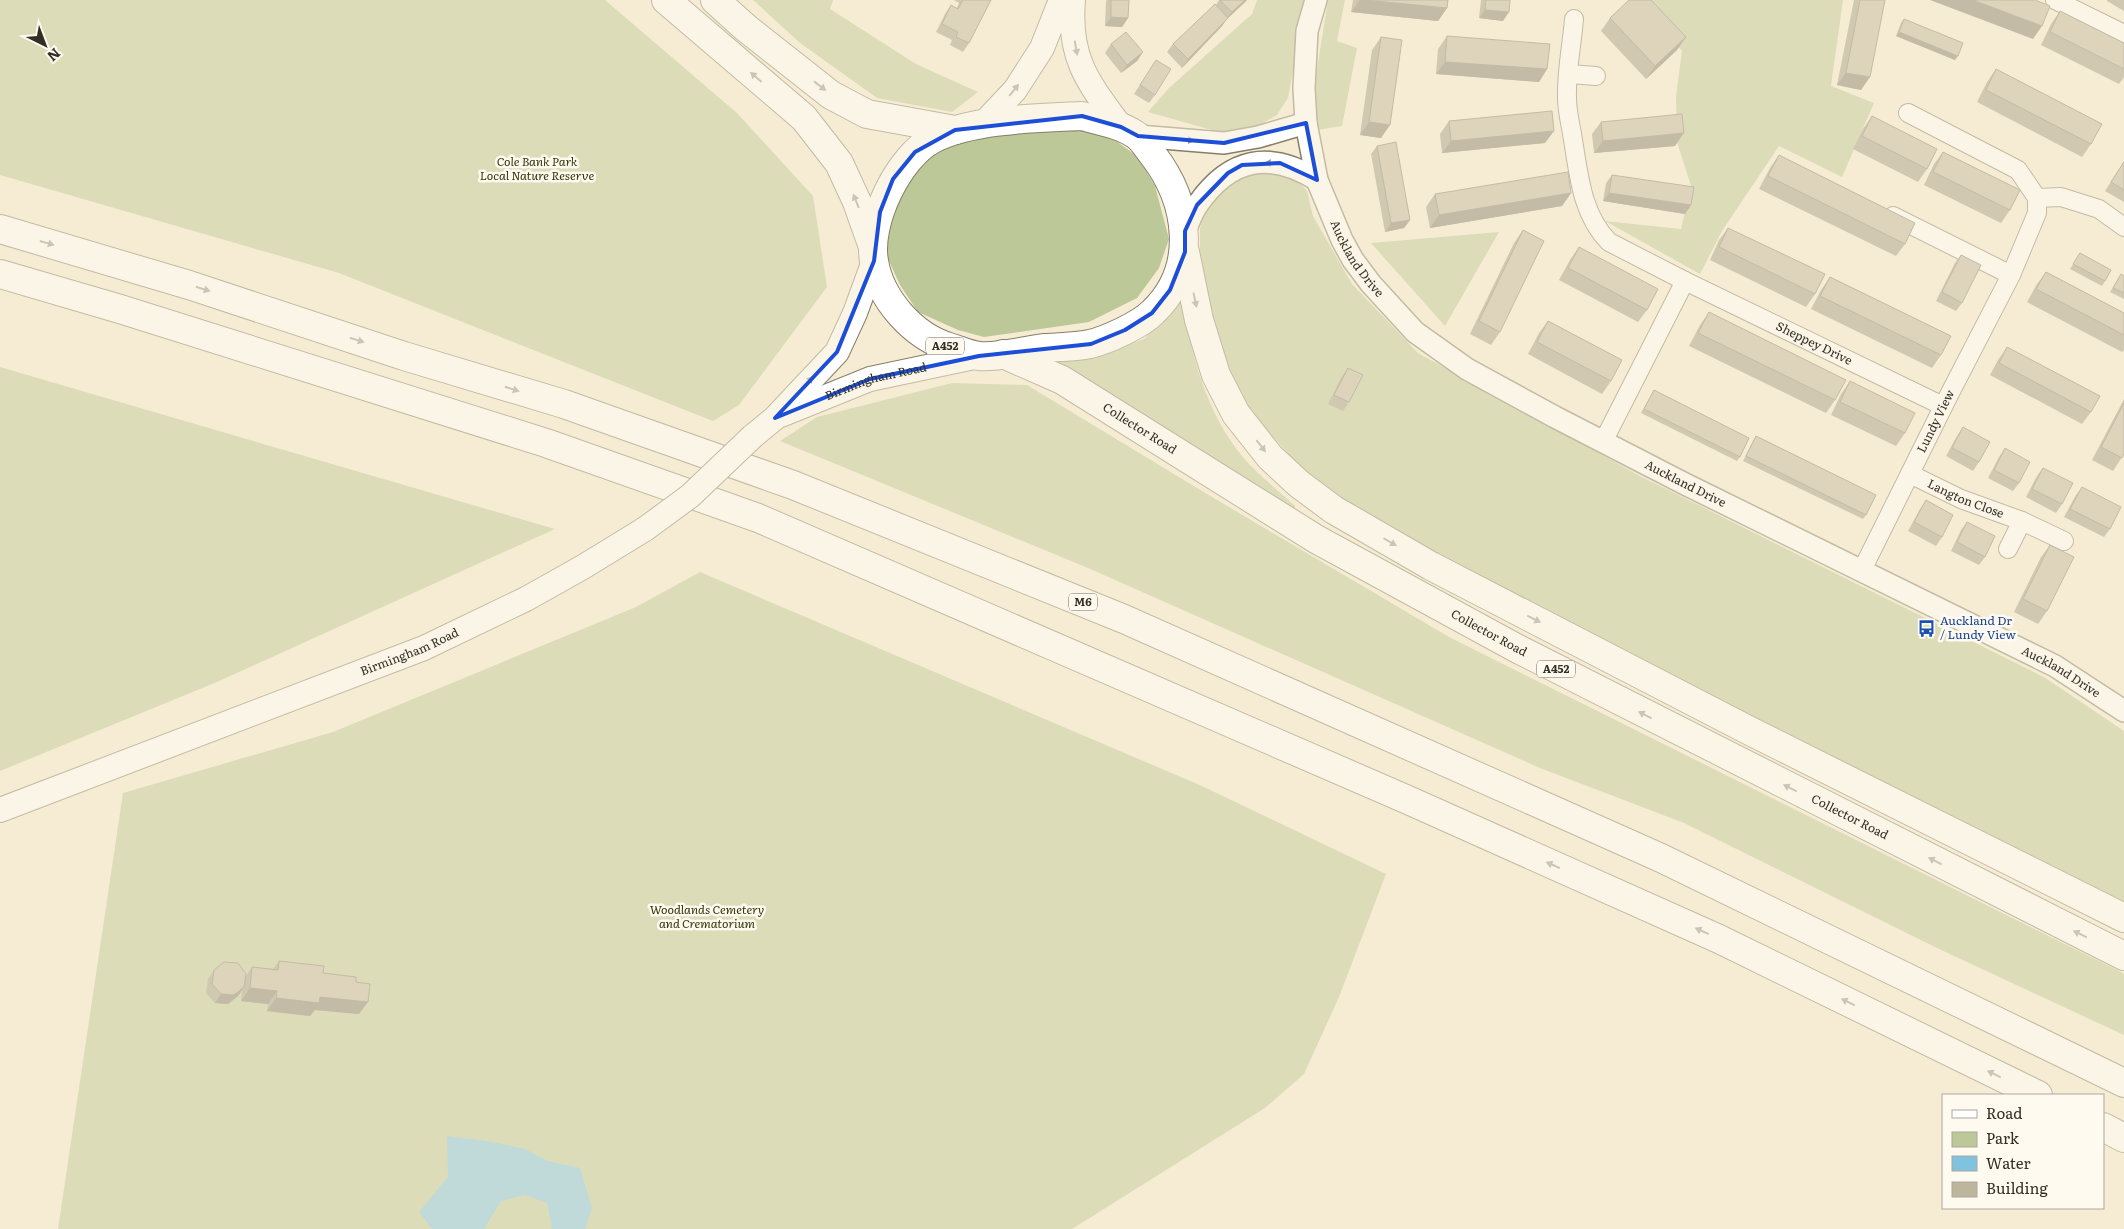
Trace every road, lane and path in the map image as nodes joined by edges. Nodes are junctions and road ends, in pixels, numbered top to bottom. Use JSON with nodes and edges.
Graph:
{"nodes":[{"id":1,"x":666,"y":0,"type":"edge"},
{"id":2,"x":715,"y":0,"type":"edge"},
{"id":3,"x":1061,"y":0,"type":"edge"},
{"id":4,"x":1073,"y":0,"type":"edge"},
{"id":5,"x":1316,"y":0,"type":"edge"},
{"id":6,"x":2055,"y":0,"type":"edge"},
{"id":7,"x":1574,"y":19,"type":"dead end"},
{"id":8,"x":2124,"y":34,"type":"edge"},
{"id":9,"x":1569,"y":74,"type":"junction"},
{"id":10,"x":1596,"y":76,"type":"dead end"},
{"id":11,"x":1908,"y":112,"type":"dead end"},
{"id":12,"x":1306,"y":123,"type":"junction"},
{"id":13,"x":968,"y":128,"type":"junction"},
{"id":14,"x":1130,"y":131,"type":"junction"},
{"id":15,"x":1317,"y":180,"type":"junction"},
{"id":16,"x":2037,"y":198,"type":"junction"},
{"id":17,"x":1879,"y":209,"type":"edge"},
{"id":18,"x":2124,"y":227,"type":"edge"},
{"id":19,"x":0,"y":230,"type":"edge"},
{"id":20,"x":1185,"y":242,"type":"junction"},
{"id":21,"x":873,"y":254,"type":"junction"},
{"id":22,"x":0,"y":274,"type":"edge"},
{"id":23,"x":2011,"y":274,"type":"junction"},
{"id":24,"x":1685,"y":281,"type":"junction"},
{"id":25,"x":991,"y":355,"type":"junction"},
{"id":26,"x":1943,"y":406,"type":"junction"},
{"id":27,"x":775,"y":418,"type":"junction"},
{"id":28,"x":1603,"y":442,"type":"junction"},
{"id":29,"x":1910,"y":474,"type":"junction"},
{"id":30,"x":2022,"y":521,"type":"junction"},
{"id":31,"x":2064,"y":540,"type":"dead end"},
{"id":32,"x":2008,"y":549,"type":"dead end"},
{"id":33,"x":1862,"y":570,"type":"junction"},
{"id":34,"x":2124,"y":711,"type":"edge"},
{"id":35,"x":0,"y":810,"type":"edge"},
{"id":36,"x":2124,"y":918,"type":"edge"},
{"id":37,"x":2124,"y":956,"type":"edge"},
{"id":38,"x":2124,"y":1083,"type":"edge"},
{"id":39,"x":2036,"y":1094,"type":"edge"},
{"id":40,"x":2104,"y":1128,"type":"edge"},
{"id":41,"x":2124,"y":1138,"type":"edge"}],
"edges":[{"from":21,"to":1,"type":"highway","number":"A452","one_way":true},
{"from":2,"to":13,"type":"highway","number":"A452","one_way":true},
{"from":13,"to":3,"type":"main road","one_way":true},
{"from":4,"to":14,"type":"main road","one_way":true},
{"from":5,"to":12,"type":"street","name":"Auckland Drive"},
{"from":6,"to":8,"type":"street"},
{"from":7,"to":9,"type":"street","name":"Sheppey Drive"},
{"from":9,"to":10,"type":"street"},
{"from":9,"to":24,"type":"street","name":"Sheppey Drive"},
{"from":11,"to":16,"type":"street"},
{"from":14,"to":12,"type":"street","one_way":true},
{"from":12,"to":15,"type":"street","name":"Auckland Drive"},
{"from":13,"to":14,"type":"highway","number":"A452"},
{"from":13,"to":21,"type":"highway","number":"A452"},
{"from":14,"to":20,"type":"highway","number":"A452"},
{"from":15,"to":20,"type":"street","one_way":true},
{"from":15,"to":28,"type":"street","name":"Auckland Drive"},
{"from":16,"to":18,"type":"street"},
{"from":16,"to":23,"type":"street","name":"Lundy View"},
{"from":17,"to":23,"type":"street"},
{"from":19,"to":38,"type":"highway","number":"M6","one_way":true},
{"from":20,"to":25,"type":"highway","number":"A452"},
{"from":20,"to":36,"type":"highway","number":"A452","one_way":true},
{"from":21,"to":25,"type":"highway","number":"A452"},
{"from":27,"to":21,"type":"main road","name":"Birmingham Road","one_way":true},
{"from":39,"to":22,"type":"highway","one_way":true},
{"from":23,"to":26,"type":"street","name":"Lundy View"},
{"from":24,"to":26,"type":"street","name":"Sheppey Drive"},
{"from":24,"to":28,"type":"street"},
{"from":25,"to":27,"type":"main road","name":"Birmingham Road"},
{"from":37,"to":25,"type":"highway","name":"Collector Road","number":"A452","one_way":true},
{"from":26,"to":29,"type":"street","name":"Lundy View"},
{"from":27,"to":35,"type":"main road","name":"Birmingham Road","bridge":true},
{"from":28,"to":33,"type":"street","name":"Auckland Drive"},
{"from":29,"to":30,"type":"street","name":"Langton Close"},
{"from":29,"to":33,"type":"street","name":"Lundy View"},
{"from":30,"to":31,"type":"street","name":"Langton Close"},
{"from":30,"to":32,"type":"street"},
{"from":33,"to":34,"type":"street","name":"Auckland Drive"},
{"from":40,"to":41,"type":"highway"}]}
